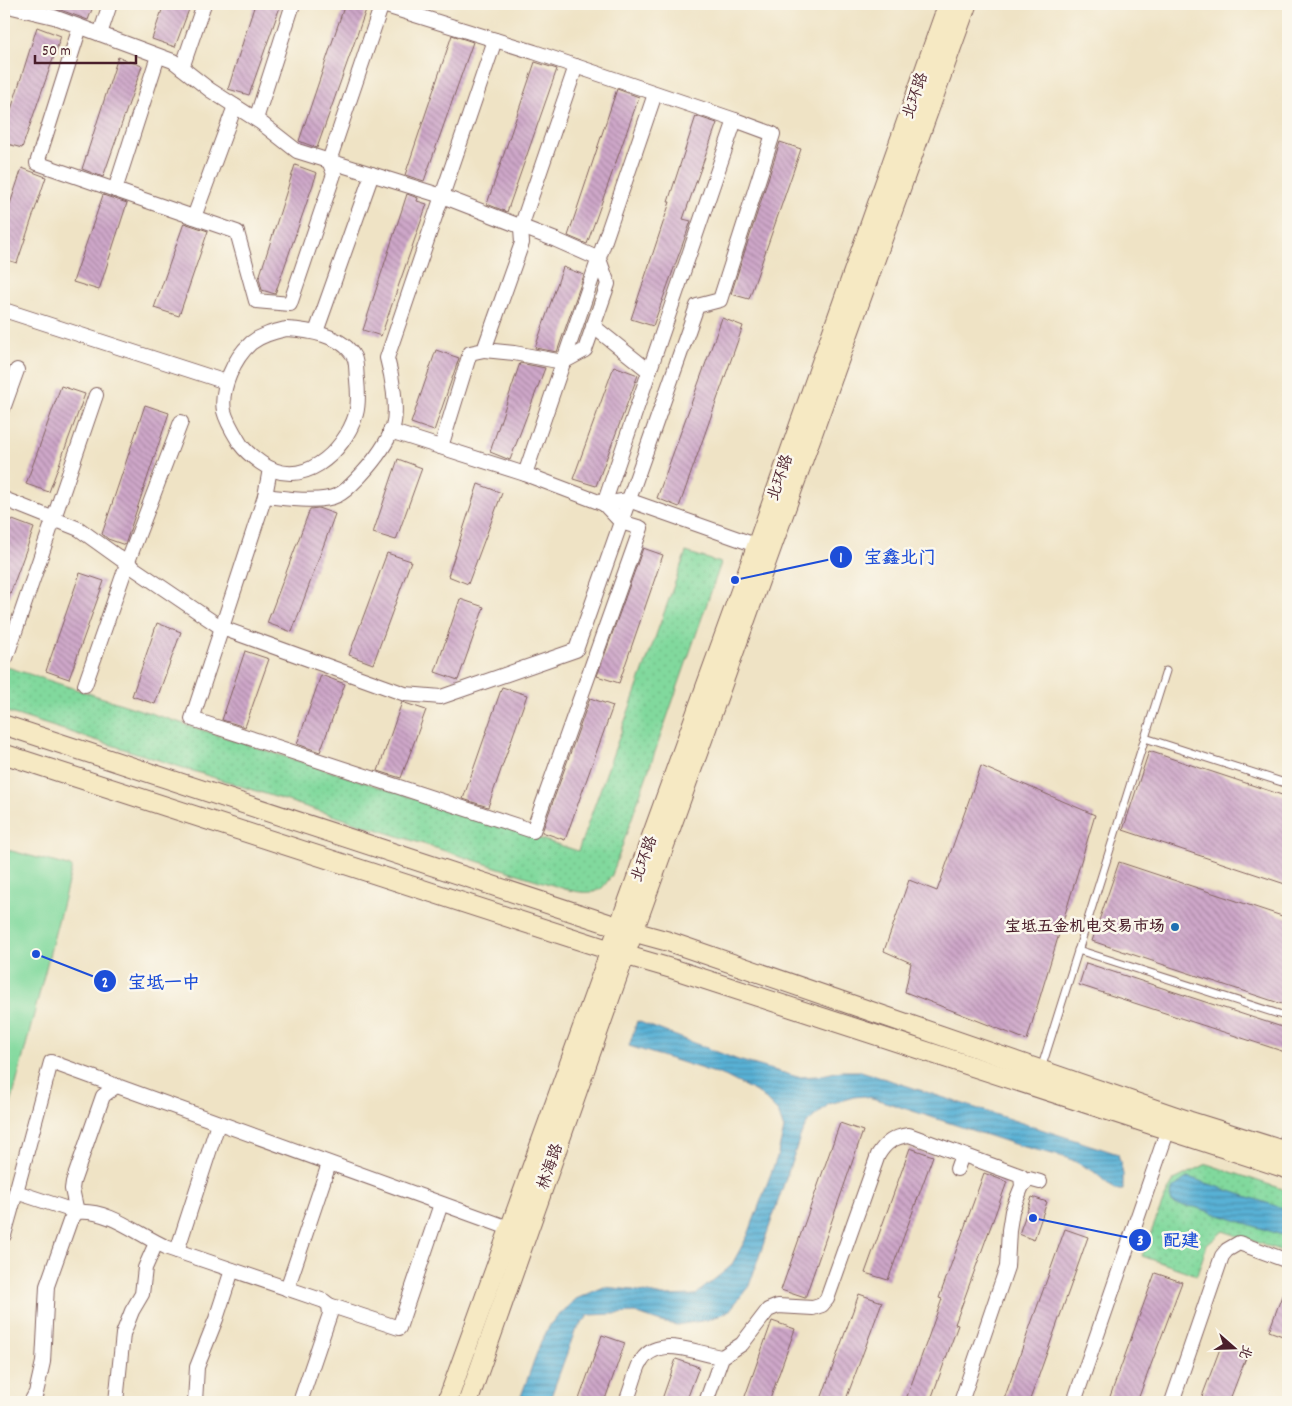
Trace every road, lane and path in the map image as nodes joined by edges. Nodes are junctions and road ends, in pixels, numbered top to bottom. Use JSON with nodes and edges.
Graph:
{"nodes":[{"id":1,"x":4,"y":4,"type":"edge"},
{"id":2,"x":110,"y":4,"type":"edge"},
{"id":3,"x":204,"y":4,"type":"edge"},
{"id":4,"x":293,"y":4,"type":"edge"},
{"id":5,"x":381,"y":4,"type":"edge"},
{"id":6,"x":948,"y":4,"type":"edge"},
{"id":7,"x":967,"y":4,"type":"edge"},
{"id":8,"x":52,"y":10,"type":"edge"},
{"id":9,"x":80,"y":27,"type":"junction"},
{"id":10,"x":100,"y":34,"type":"junction"},
{"id":11,"x":495,"y":40,"type":"junction"},
{"id":12,"x":158,"y":56,"type":"junction"},
{"id":13,"x":576,"y":66,"type":"junction"},
{"id":14,"x":182,"y":68,"type":"junction"},
{"id":15,"x":656,"y":94,"type":"junction"},
{"id":16,"x":235,"y":106,"type":"junction"},
{"id":17,"x":256,"y":119,"type":"junction"},
{"id":18,"x":735,"y":120,"type":"junction"},
{"id":19,"x":329,"y":161,"type":"junction"},
{"id":20,"x":372,"y":174,"type":"junction"},
{"id":21,"x":116,"y":190,"type":"junction"},
{"id":22,"x":442,"y":196,"type":"junction"},
{"id":23,"x":194,"y":217,"type":"junction"},
{"id":24,"x":522,"y":227,"type":"junction"},
{"id":25,"x":598,"y":259,"type":"junction"},
{"id":26,"x":4,"y":310,"type":"edge"},
{"id":27,"x":593,"y":326,"type":"junction"},
{"id":28,"x":316,"y":332,"type":"junction"},
{"id":29,"x":484,"y":350,"type":"junction"},
{"id":30,"x":563,"y":362,"type":"junction"},
{"id":31,"x":17,"y":370,"type":"dead end"},
{"id":32,"x":649,"y":371,"type":"junction"},
{"id":33,"x":226,"y":382,"type":"junction"},
{"id":34,"x":96,"y":395,"type":"dead end"},
{"id":35,"x":4,"y":406,"type":"edge"},
{"id":36,"x":181,"y":422,"type":"dead end"},
{"id":37,"x":390,"y":431,"type":"junction"},
{"id":38,"x":441,"y":447,"type":"junction"},
{"id":39,"x":270,"y":469,"type":"junction"},
{"id":40,"x":525,"y":474,"type":"junction"},
{"id":41,"x":265,"y":496,"type":"junction"},
{"id":42,"x":4,"y":499,"type":"edge"},
{"id":43,"x":628,"y":500,"type":"junction"},
{"id":44,"x":604,"y":504,"type":"junction"},
{"id":45,"x":54,"y":519,"type":"junction"},
{"id":46,"x":621,"y":522,"type":"junction"},
{"id":47,"x":764,"y":548,"type":"junction"},
{"id":48,"x":127,"y":564,"type":"junction"},
{"id":49,"x":222,"y":628,"type":"junction"},
{"id":50,"x":6,"y":658,"type":"dead end"},
{"id":51,"x":1166,"y":671,"type":"dead end"},
{"id":52,"x":85,"y":685,"type":"dead end"},
{"id":53,"x":4,"y":725,"type":"edge"},
{"id":54,"x":1145,"y":738,"type":"junction"},
{"id":55,"x":4,"y":754,"type":"edge"},
{"id":56,"x":1288,"y":784,"type":"edge"},
{"id":57,"x":627,"y":929,"type":"junction"},
{"id":58,"x":1078,"y":950,"type":"junction"},
{"id":59,"x":618,"y":953,"type":"junction"},
{"id":60,"x":1288,"y":1017,"type":"edge"},
{"id":61,"x":1040,"y":1070,"type":"junction"},
{"id":62,"x":116,"y":1086,"type":"junction"},
{"id":63,"x":218,"y":1124,"type":"junction"},
{"id":64,"x":1288,"y":1126,"type":"edge"},
{"id":65,"x":1168,"y":1129,"type":"junction"},
{"id":66,"x":1284,"y":1151,"type":"edge"},
{"id":67,"x":962,"y":1155,"type":"junction"},
{"id":68,"x":329,"y":1164,"type":"junction"},
{"id":69,"x":957,"y":1169,"type":"dead end"},
{"id":70,"x":1288,"y":1169,"type":"edge"},
{"id":71,"x":1040,"y":1182,"type":"dead end"},
{"id":72,"x":1022,"y":1186,"type":"junction"},
{"id":73,"x":16,"y":1192,"type":"junction"},
{"id":74,"x":441,"y":1204,"type":"junction"},
{"id":75,"x":77,"y":1212,"type":"junction"},
{"id":76,"x":509,"y":1228,"type":"junction"},
{"id":77,"x":4,"y":1235,"type":"edge"},
{"id":78,"x":156,"y":1243,"type":"junction"},
{"id":79,"x":177,"y":1251,"type":"junction"},
{"id":80,"x":1288,"y":1261,"type":"edge"},
{"id":81,"x":232,"y":1270,"type":"junction"},
{"id":82,"x":287,"y":1289,"type":"junction"},
{"id":83,"x":329,"y":1305,"type":"junction"},
{"id":84,"x":722,"y":1357,"type":"junction"},
{"id":85,"x":31,"y":1402,"type":"edge"},
{"id":86,"x":116,"y":1402,"type":"edge"},
{"id":87,"x":195,"y":1402,"type":"edge"},
{"id":88,"x":300,"y":1402,"type":"edge"},
{"id":89,"x":447,"y":1402,"type":"edge"},
{"id":90,"x":468,"y":1402,"type":"edge"},
{"id":91,"x":626,"y":1402,"type":"edge"},
{"id":92,"x":706,"y":1402,"type":"edge"},
{"id":93,"x":961,"y":1402,"type":"edge"},
{"id":94,"x":1074,"y":1402,"type":"edge"},
{"id":95,"x":1172,"y":1402,"type":"edge"}],
"edges":[{"from":1,"to":8,"type":"street"},
{"from":2,"to":10,"type":"street"},
{"from":3,"to":14,"type":"street"},
{"from":4,"to":17,"type":"street"},
{"from":5,"to":11,"type":"street"},
{"from":5,"to":19,"type":"street"},
{"from":6,"to":47,"type":"main road","name":"北环路"},
{"from":7,"to":47,"type":"main road","name":"北环路"},
{"from":8,"to":9,"type":"street"},
{"from":9,"to":10,"type":"street"},
{"from":9,"to":21,"type":"street"},
{"from":10,"to":12,"type":"street"},
{"from":11,"to":13,"type":"street"},
{"from":11,"to":22,"type":"street"},
{"from":12,"to":14,"type":"street"},
{"from":12,"to":21,"type":"street"},
{"from":13,"to":15,"type":"street"},
{"from":13,"to":24,"type":"street"},
{"from":14,"to":16,"type":"street"},
{"from":15,"to":18,"type":"street"},
{"from":15,"to":25,"type":"street"},
{"from":16,"to":17,"type":"street"},
{"from":16,"to":23,"type":"street"},
{"from":17,"to":19,"type":"street"},
{"from":18,"to":32,"type":"street"},
{"from":18,"to":43,"type":"street"},
{"from":19,"to":20,"type":"street"},
{"from":19,"to":23,"type":"street"},
{"from":20,"to":22,"type":"street"},
{"from":20,"to":28,"type":"street"},
{"from":21,"to":23,"type":"street"},
{"from":22,"to":24,"type":"street"},
{"from":22,"to":37,"type":"street"},
{"from":24,"to":25,"type":"street"},
{"from":24,"to":29,"type":"street"},
{"from":25,"to":27,"type":"street"},
{"from":25,"to":30,"type":"street"},
{"from":26,"to":33,"type":"street"},
{"from":27,"to":30,"type":"street"},
{"from":27,"to":32,"type":"street"},
{"from":28,"to":33,"type":"street"},
{"from":28,"to":39,"type":"street"},
{"from":29,"to":30,"type":"street"},
{"from":29,"to":38,"type":"street"},
{"from":30,"to":40,"type":"street"},
{"from":31,"to":35,"type":"street"},
{"from":32,"to":44,"type":"street"},
{"from":33,"to":39,"type":"street"},
{"from":34,"to":45,"type":"street"},
{"from":36,"to":48,"type":"street"},
{"from":37,"to":38,"type":"street"},
{"from":37,"to":41,"type":"street"},
{"from":38,"to":40,"type":"street"},
{"from":39,"to":41,"type":"street"},
{"from":40,"to":44,"type":"street"},
{"from":41,"to":49,"type":"street"},
{"from":42,"to":45,"type":"street"},
{"from":43,"to":44,"type":"street"},
{"from":43,"to":46,"type":"street"},
{"from":43,"to":47,"type":"street"},
{"from":44,"to":46,"type":"street"},
{"from":45,"to":48,"type":"street"},
{"from":45,"to":50,"type":"street"},
{"from":46,"to":49,"type":"street"},
{"from":46,"to":49,"type":"street"},
{"from":47,"to":57,"type":"main road","name":"北环路"},
{"from":48,"to":49,"type":"street"},
{"from":48,"to":52,"type":"street"},
{"from":51,"to":54,"type":"lane"},
{"from":53,"to":57,"type":"main road"},
{"from":54,"to":56,"type":"lane"},
{"from":54,"to":58,"type":"lane"},
{"from":55,"to":59,"type":"main road"},
{"from":57,"to":59,"type":"main road","name":"林海路"},
{"from":57,"to":61,"type":"main road"},
{"from":58,"to":60,"type":"lane"},
{"from":58,"to":61,"type":"lane"},
{"from":59,"to":65,"type":"main road"},
{"from":59,"to":76,"type":"main road","name":"林海路"},
{"from":59,"to":90,"type":"main road","name":"林海路"},
{"from":61,"to":66,"type":"main road"},
{"from":62,"to":63,"type":"street"},
{"from":62,"to":73,"type":"street"},
{"from":62,"to":75,"type":"street"},
{"from":63,"to":68,"type":"street"},
{"from":63,"to":79,"type":"street"},
{"from":64,"to":66,"type":"lane"},
{"from":65,"to":70,"type":"main road"},
{"from":65,"to":94,"type":"street"},
{"from":67,"to":69,"type":"street"},
{"from":67,"to":72,"type":"street"},
{"from":67,"to":84,"type":"street"},
{"from":68,"to":74,"type":"street"},
{"from":68,"to":82,"type":"street"},
{"from":71,"to":72,"type":"street"},
{"from":72,"to":93,"type":"street"},
{"from":73,"to":75,"type":"street"},
{"from":73,"to":77,"type":"street"},
{"from":74,"to":76,"type":"street"},
{"from":74,"to":83,"type":"street"},
{"from":75,"to":78,"type":"street"},
{"from":75,"to":85,"type":"street"},
{"from":76,"to":89,"type":"main road","name":"林海路"},
{"from":78,"to":79,"type":"street"},
{"from":78,"to":86,"type":"street"},
{"from":79,"to":81,"type":"street"},
{"from":80,"to":95,"type":"street"},
{"from":81,"to":82,"type":"street"},
{"from":81,"to":87,"type":"street"},
{"from":82,"to":83,"type":"street"},
{"from":83,"to":88,"type":"street"},
{"from":84,"to":91,"type":"street"},
{"from":84,"to":92,"type":"street"}]}
